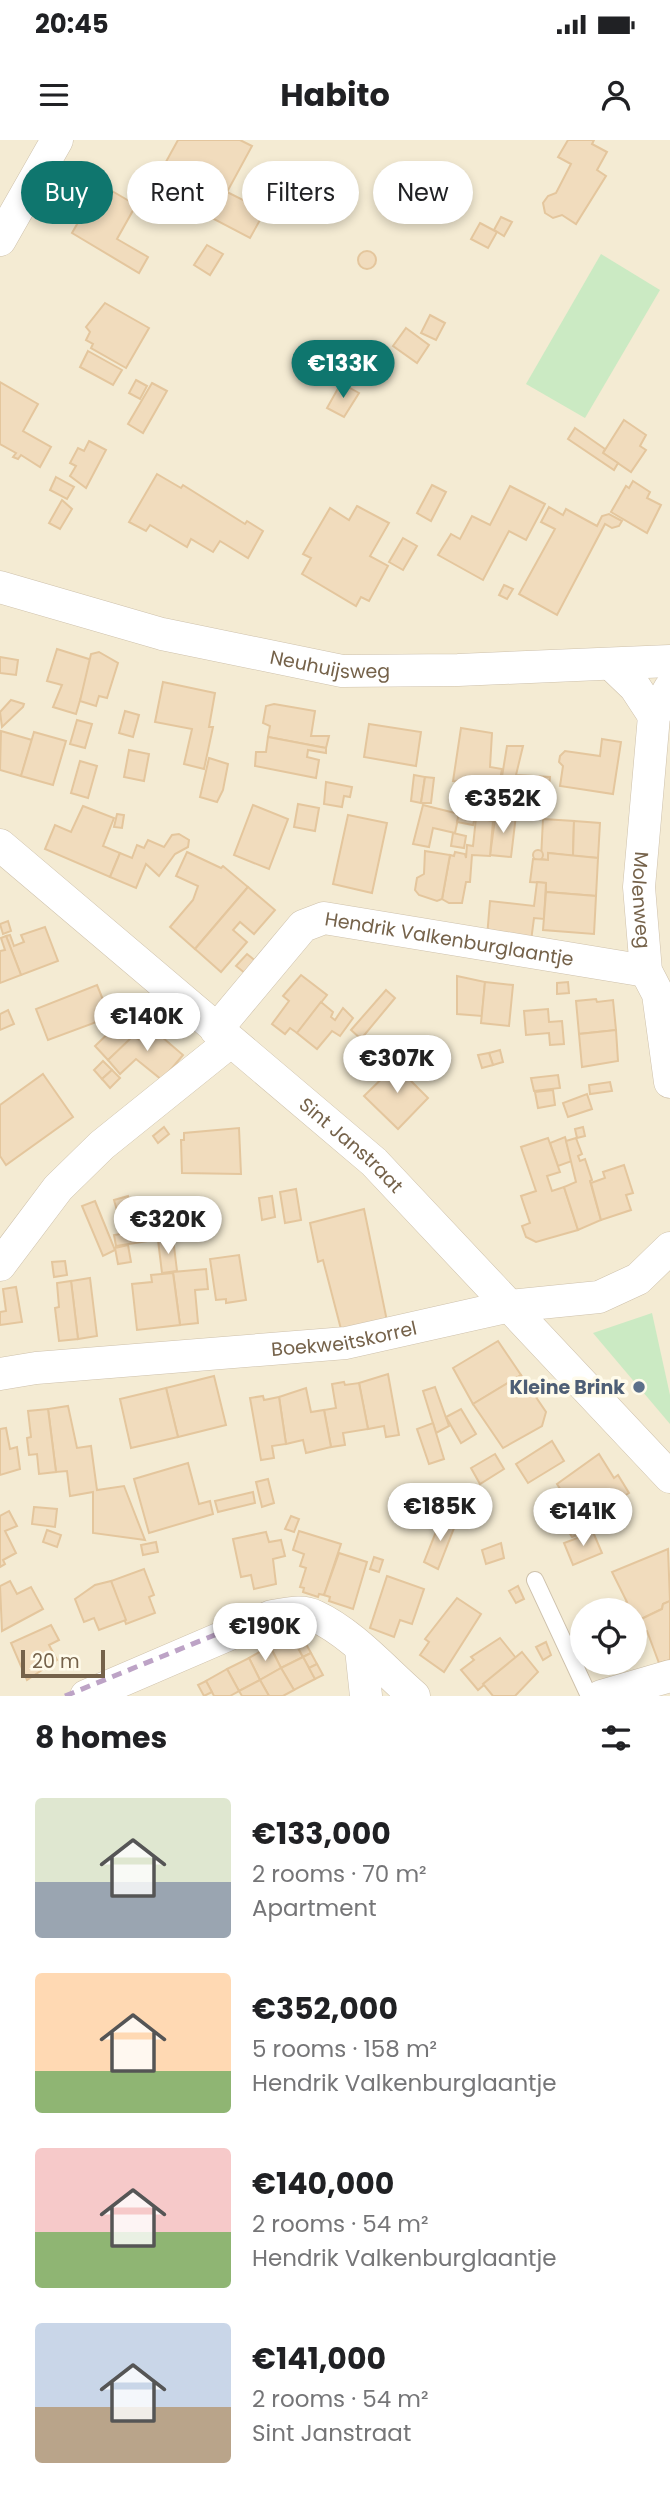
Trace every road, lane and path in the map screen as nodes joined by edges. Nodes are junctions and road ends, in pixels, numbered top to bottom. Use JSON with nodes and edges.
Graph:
{"nodes":[{"id":1,"x":57,"y":140,"type":"edge"},
{"id":2,"x":0,"y":240,"type":"edge"},
{"id":3,"x":0,"y":587,"type":"edge"},
{"id":4,"x":670,"y":661,"type":"edge"},
{"id":5,"x":611,"y":664,"type":"junction"},
{"id":6,"x":670,"y":688,"type":"edge"},
{"id":7,"x":654,"y":716,"type":"junction"},
{"id":8,"x":0,"y":845,"type":"edge"},
{"id":9,"x":658,"y":987,"type":"edge"},
{"id":10,"x":223,"y":1036,"type":"junction"},
{"id":11,"x":670,"y":1082,"type":"edge"},
{"id":12,"x":670,"y":1248,"type":"edge"},
{"id":13,"x":0,"y":1265,"type":"edge"},
{"id":14,"x":509,"y":1306,"type":"junction"},
{"id":15,"x":0,"y":1374,"type":"edge"},
{"id":16,"x":670,"y":1477,"type":"edge"},
{"id":17,"x":535,"y":1580,"type":"dead end"},
{"id":18,"x":361,"y":1649,"type":"junction"},
{"id":19,"x":670,"y":1676,"type":"edge"},
{"id":20,"x":86,"y":1696,"type":"edge"},
{"id":21,"x":366,"y":1696,"type":"edge"},
{"id":22,"x":414,"y":1696,"type":"edge"},
{"id":23,"x":589,"y":1696,"type":"edge"},
{"id":24,"x":601,"y":1696,"type":"edge"}],
"edges":[{"from":1,"to":2,"type":"street"},
{"from":3,"to":5,"type":"street","name":"Neuhuijsweg"},
{"from":4,"to":5,"type":"street","name":"Neuhuijsweg"},
{"from":5,"to":7,"type":"street"},
{"from":6,"to":7,"type":"street","name":"Molenweg"},
{"from":7,"to":9,"type":"street","name":"Molenweg"},
{"from":8,"to":10,"type":"street","name":"Sint Janstraat"},
{"from":9,"to":10,"type":"street","name":"Hendrik Valkenburglaantje"},
{"from":9,"to":11,"type":"street","name":"Molenweg"},
{"from":10,"to":13,"type":"street","name":"Hendrik Valkenburglaantje"},
{"from":10,"to":14,"type":"street","name":"Sint Janstraat"},
{"from":12,"to":14,"type":"street","name":"Boekweitskorrel"},
{"from":14,"to":15,"type":"street","name":"Boekweitskorrel"},
{"from":14,"to":16,"type":"street","name":"Sint Janstraat"},
{"from":17,"to":23,"type":"lane"},
{"from":18,"to":20,"type":"street"},
{"from":18,"to":21,"type":"street"},
{"from":18,"to":22,"type":"street"},
{"from":19,"to":24,"type":"street"}]}
